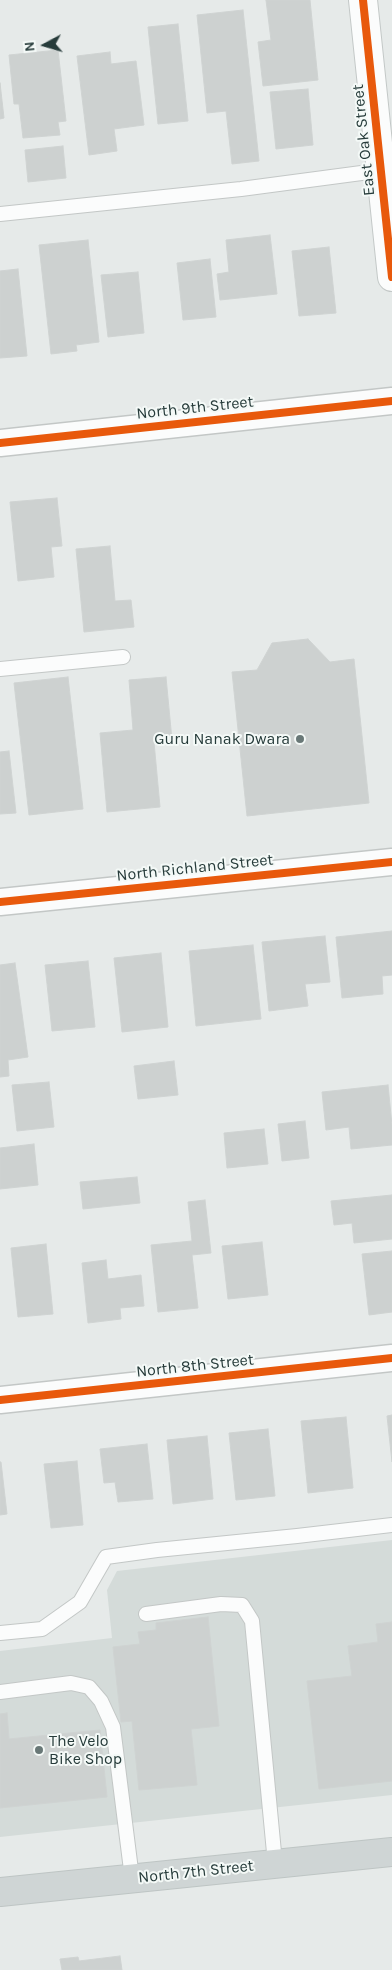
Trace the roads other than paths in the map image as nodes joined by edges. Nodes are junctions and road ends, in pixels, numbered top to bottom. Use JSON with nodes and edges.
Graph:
{"nodes":[{"id":1,"x":363,"y":0,"type":"edge"},
{"id":2,"x":387,"y":170,"type":"edge"},
{"id":3,"x":0,"y":214,"type":"edge"},
{"id":4,"x":392,"y":276,"type":"edge"},
{"id":5,"x":392,"y":401,"type":"edge"},
{"id":6,"x":0,"y":443,"type":"edge"},
{"id":7,"x":123,"y":657,"type":"dead end"},
{"id":8,"x":0,"y":669,"type":"edge"},
{"id":9,"x":392,"y":862,"type":"edge"},
{"id":10,"x":0,"y":902,"type":"edge"},
{"id":11,"x":392,"y":1358,"type":"edge"},
{"id":12,"x":0,"y":1400,"type":"edge"},
{"id":13,"x":392,"y":1525,"type":"edge"},
{"id":14,"x":146,"y":1614,"type":"dead end"},
{"id":15,"x":0,"y":1633,"type":"edge"},
{"id":16,"x":0,"y":1692,"type":"edge"},
{"id":17,"x":392,"y":1852,"type":"edge"},
{"id":18,"x":274,"y":1863,"type":"junction"},
{"id":19,"x":132,"y":1878,"type":"junction"},
{"id":20,"x":0,"y":1892,"type":"edge"}],
"edges":[{"from":1,"to":2,"type":"street","name":"East Oak Street"},
{"from":2,"to":3,"type":"lane"},
{"from":2,"to":4,"type":"street","name":"East Oak Street"},
{"from":5,"to":6,"type":"street","name":"North 9th Street"},
{"from":7,"to":8,"type":"lane"},
{"from":9,"to":10,"type":"street","name":"North Richland Street"},
{"from":11,"to":12,"type":"street","name":"North 8th Street"},
{"from":13,"to":15,"type":"lane"},
{"from":14,"to":18,"type":"lane"},
{"from":16,"to":19,"type":"lane"},
{"from":17,"to":18,"type":"main road","name":"North 7th Street"},
{"from":18,"to":19,"type":"main road","name":"North 7th Street"},
{"from":19,"to":20,"type":"main road","name":"North 7th Street"}]}
